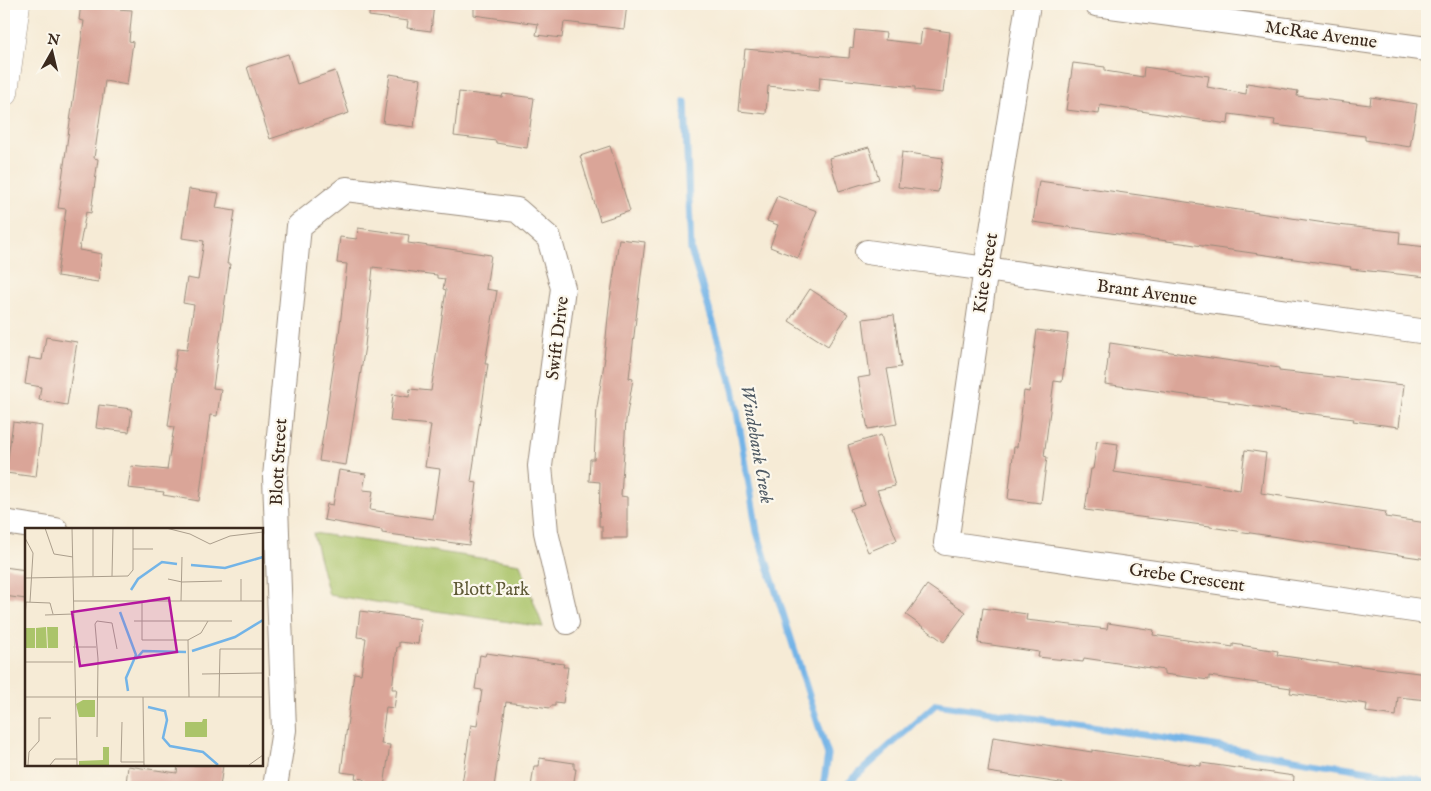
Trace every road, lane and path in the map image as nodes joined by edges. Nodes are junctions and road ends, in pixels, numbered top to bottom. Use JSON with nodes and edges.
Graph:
{"nodes":[{"id":1,"x":16,"y":4,"type":"edge"},
{"id":2,"x":1028,"y":4,"type":"edge"},
{"id":3,"x":1096,"y":4,"type":"edge"},
{"id":4,"x":7,"y":40,"type":"edge"},
{"id":5,"x":1427,"y":48,"type":"edge"},
{"id":6,"x":4,"y":92,"type":"edge"},
{"id":7,"x":299,"y":226,"type":"joint"},
{"id":8,"x":867,"y":252,"type":"dead end"},
{"id":9,"x":986,"y":268,"type":"junction"},
{"id":10,"x":1427,"y":332,"type":"edge"},
{"id":11,"x":4,"y":522,"type":"edge"},
{"id":12,"x":43,"y":528,"type":"edge"},
{"id":13,"x":946,"y":543,"type":"joint"},
{"id":14,"x":269,"y":561,"type":"edge"},
{"id":15,"x":1427,"y":612,"type":"edge"},
{"id":16,"x":567,"y":622,"type":"dead end"},
{"id":17,"x":275,"y":787,"type":"edge"}],
"edges":[{"from":1,"to":4,"type":"street"},
{"from":2,"to":9,"type":"street","name":"Kite Street"},
{"from":3,"to":5,"type":"street","name":"McRae Avenue"},
{"from":4,"to":6,"type":"street"},
{"from":7,"to":14,"type":"street","name":"Blott Street"},
{"from":7,"to":16,"type":"street","name":"Swift Drive"},
{"from":8,"to":9,"type":"street","name":"Brant Avenue"},
{"from":9,"to":10,"type":"street","name":"Brant Avenue"},
{"from":9,"to":13,"type":"street","name":"Kite Street"},
{"from":11,"to":12,"type":"street"},
{"from":13,"to":15,"type":"street","name":"Grebe Crescent"},
{"from":14,"to":17,"type":"street","name":"Blott Street"}]}
